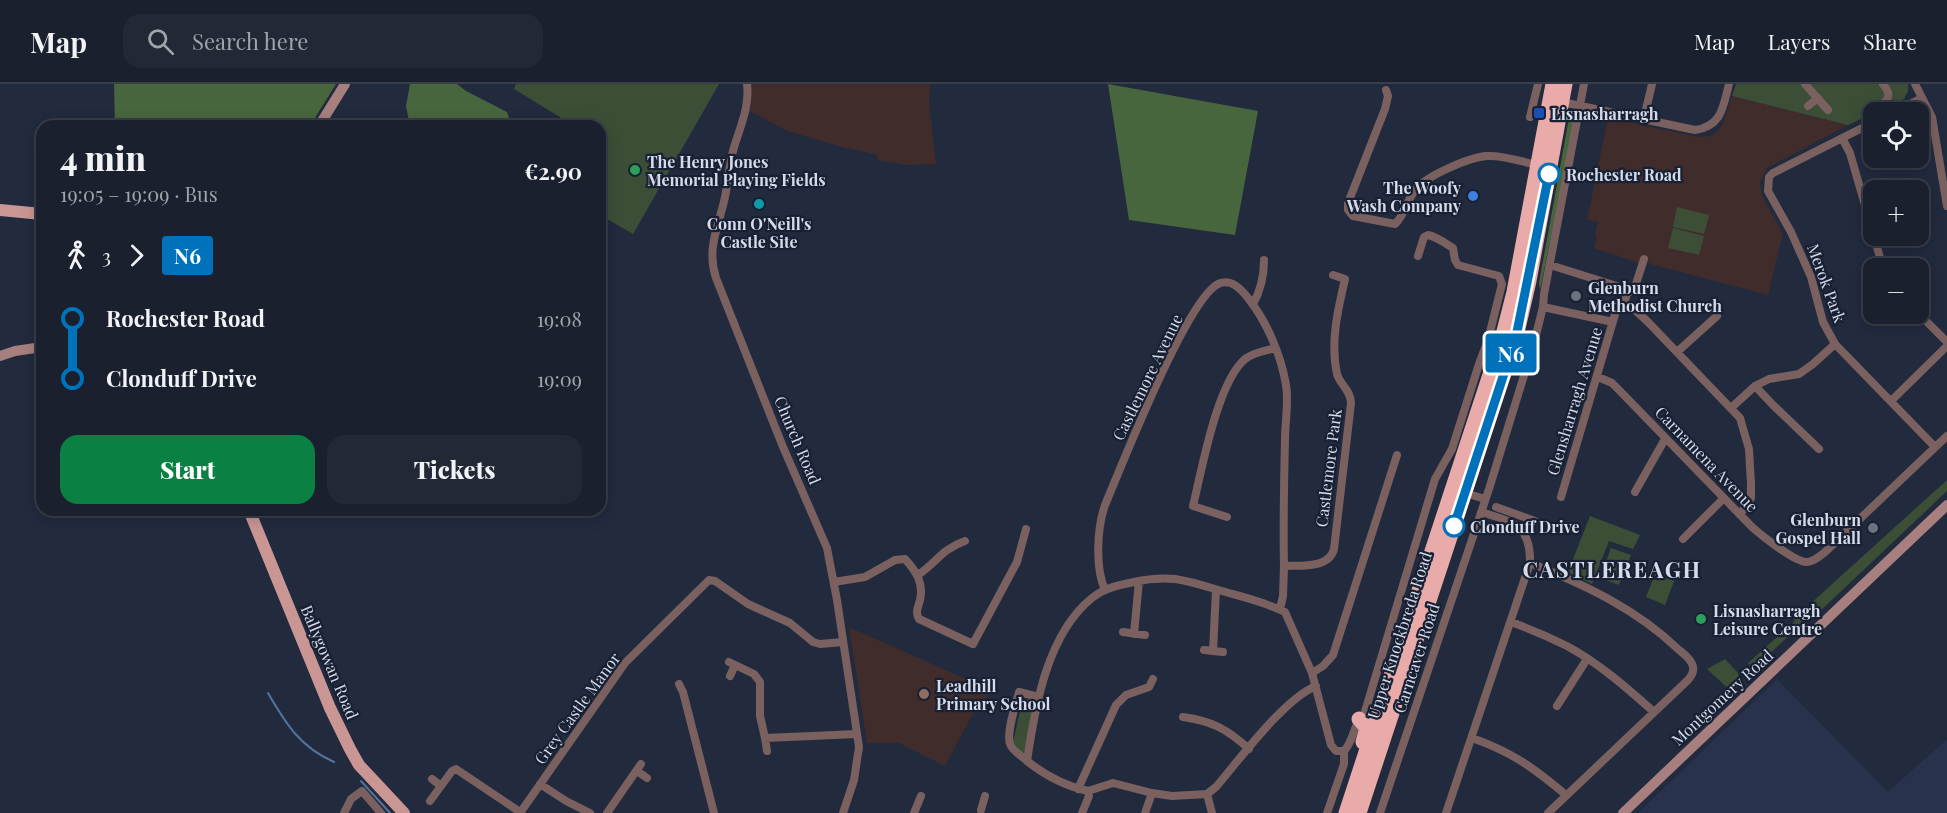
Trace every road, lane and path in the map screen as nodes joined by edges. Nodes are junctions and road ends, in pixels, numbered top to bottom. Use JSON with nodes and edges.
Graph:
{"nodes":[{"id":1,"x":345,"y":84,"type":"edge"},
{"id":2,"x":747,"y":84,"type":"edge"},
{"id":3,"x":1538,"y":84,"type":"edge"},
{"id":4,"x":1553,"y":84,"type":"edge"},
{"id":5,"x":1565,"y":84,"type":"edge"},
{"id":6,"x":1572,"y":84,"type":"edge"},
{"id":7,"x":1584,"y":84,"type":"edge"},
{"id":8,"x":1652,"y":84,"type":"edge"},
{"id":9,"x":1729,"y":84,"type":"edge"},
{"id":10,"x":1805,"y":84,"type":"edge"},
{"id":11,"x":1883,"y":84,"type":"edge"},
{"id":12,"x":1915,"y":84,"type":"edge"},
{"id":13,"x":1386,"y":90,"type":"dead end"},
{"id":14,"x":1890,"y":96,"type":"dead end"},
{"id":15,"x":1818,"y":98,"type":"junction"},
{"id":16,"x":1922,"y":98,"type":"junction"},
{"id":17,"x":1914,"y":102,"type":"edge"},
{"id":18,"x":1571,"y":103,"type":"junction"},
{"id":19,"x":1808,"y":106,"type":"dead end"},
{"id":20,"x":1828,"y":110,"type":"dead end"},
{"id":21,"x":1530,"y":117,"type":"dead end"},
{"id":22,"x":1644,"y":118,"type":"junction"},
{"id":23,"x":323,"y":120,"type":"edge"},
{"id":24,"x":1863,"y":128,"type":"edge"},
{"id":25,"x":1842,"y":138,"type":"junction"},
{"id":26,"x":1943,"y":159,"type":"edge"},
{"id":27,"x":1538,"y":165,"type":"junction"},
{"id":28,"x":1947,"y":206,"type":"edge"},
{"id":29,"x":36,"y":207,"type":"edge"},
{"id":30,"x":0,"y":210,"type":"edge"},
{"id":31,"x":36,"y":213,"type":"edge"},
{"id":32,"x":1418,"y":256,"type":"dead end"},
{"id":33,"x":1880,"y":258,"type":"edge"},
{"id":34,"x":1264,"y":260,"type":"dead end"},
{"id":35,"x":1644,"y":260,"type":"dead end"},
{"id":36,"x":1550,"y":265,"type":"junction"},
{"id":37,"x":1333,"y":275,"type":"dead end"},
{"id":38,"x":1627,"y":293,"type":"junction"},
{"id":39,"x":1253,"y":304,"type":"junction"},
{"id":40,"x":1624,"y":305,"type":"junction"},
{"id":41,"x":1543,"y":307,"type":"junction"},
{"id":42,"x":1717,"y":316,"type":"dead end"},
{"id":43,"x":1613,"y":322,"type":"junction"},
{"id":44,"x":1928,"y":324,"type":"edge"},
{"id":45,"x":1494,"y":342,"type":"junction"},
{"id":46,"x":1835,"y":344,"type":"junction"},
{"id":47,"x":1947,"y":344,"type":"edge"},
{"id":48,"x":36,"y":347,"type":"edge"},
{"id":49,"x":1275,"y":348,"type":"junction"},
{"id":50,"x":1677,"y":352,"type":"junction"},
{"id":51,"x":0,"y":356,"type":"edge"},
{"id":52,"x":1598,"y":377,"type":"junction"},
{"id":53,"x":1755,"y":386,"type":"junction"},
{"id":54,"x":1891,"y":401,"type":"junction"},
{"id":55,"x":1731,"y":408,"type":"junction"},
{"id":56,"x":1947,"y":435,"type":"edge"},
{"id":57,"x":1665,"y":439,"type":"junction"},
{"id":58,"x":1935,"y":447,"type":"junction"},
{"id":59,"x":1819,"y":449,"type":"dead end"},
{"id":60,"x":1397,"y":455,"type":"dead end"},
{"id":61,"x":1635,"y":492,"type":"dead end"},
{"id":62,"x":1470,"y":494,"type":"junction"},
{"id":63,"x":1561,"y":497,"type":"dead end"},
{"id":64,"x":1724,"y":498,"type":"junction"},
{"id":65,"x":1947,"y":505,"type":"edge"},
{"id":66,"x":1496,"y":507,"type":"dead end"},
{"id":67,"x":1481,"y":512,"type":"junction"},
{"id":68,"x":1740,"y":515,"type":"junction"},
{"id":69,"x":251,"y":516,"type":"edge"},
{"id":70,"x":1507,"y":516,"type":"junction"},
{"id":71,"x":1227,"y":517,"type":"dead end"},
{"id":72,"x":1535,"y":521,"type":"dead end"},
{"id":73,"x":1026,"y":530,"type":"dead end"},
{"id":74,"x":1683,"y":539,"type":"dead end"},
{"id":75,"x":965,"y":541,"type":"dead end"},
{"id":76,"x":1530,"y":563,"type":"junction"},
{"id":77,"x":1284,"y":566,"type":"junction"},
{"id":78,"x":918,"y":575,"type":"junction"},
{"id":79,"x":1139,"y":581,"type":"junction"},
{"id":80,"x":834,"y":582,"type":"junction"},
{"id":81,"x":1105,"y":590,"type":"junction"},
{"id":82,"x":1216,"y":590,"type":"junction"},
{"id":83,"x":1280,"y":609,"type":"junction"},
{"id":84,"x":1511,"y":622,"type":"junction"},
{"id":85,"x":1124,"y":632,"type":"dead end"},
{"id":86,"x":1134,"y":634,"type":"junction"},
{"id":87,"x":1145,"y":635,"type":"dead end"},
{"id":88,"x":843,"y":642,"type":"junction"},
{"id":89,"x":1223,"y":652,"type":"dead end"},
{"id":90,"x":1587,"y":659,"type":"junction"},
{"id":91,"x":1312,"y":673,"type":"junction"},
{"id":92,"x":730,"y":676,"type":"dead end"},
{"id":93,"x":1153,"y":679,"type":"dead end"},
{"id":94,"x":679,"y":684,"type":"dead end"},
{"id":95,"x":1316,"y":686,"type":"junction"},
{"id":96,"x":1039,"y":697,"type":"junction"},
{"id":97,"x":1557,"y":706,"type":"dead end"},
{"id":98,"x":1654,"y":712,"type":"junction"},
{"id":99,"x":1183,"y":717,"type":"dead end"},
{"id":100,"x":1373,"y":718,"type":"junction"},
{"id":101,"x":857,"y":734,"type":"junction"},
{"id":102,"x":765,"y":738,"type":"junction"},
{"id":103,"x":1472,"y":738,"type":"junction"},
{"id":104,"x":1249,"y":748,"type":"junction"},
{"id":105,"x":767,"y":751,"type":"dead end"},
{"id":106,"x":1344,"y":751,"type":"junction"},
{"id":107,"x":1027,"y":761,"type":"junction"},
{"id":108,"x":646,"y":778,"type":"dead end"},
{"id":109,"x":432,"y":779,"type":"dead end"},
{"id":110,"x":540,"y":784,"type":"junction"},
{"id":111,"x":441,"y":786,"type":"junction"},
{"id":112,"x":1078,"y":789,"type":"junction"},
{"id":113,"x":1088,"y":791,"type":"junction"},
{"id":114,"x":1152,"y":793,"type":"junction"},
{"id":115,"x":1207,"y":794,"type":"junction"},
{"id":116,"x":1566,"y":795,"type":"junction"},
{"id":117,"x":921,"y":796,"type":"dead end"},
{"id":118,"x":985,"y":796,"type":"dead end"},
{"id":119,"x":430,"y":801,"type":"dead end"},
{"id":120,"x":711,"y":810,"type":"edge"},
{"id":121,"x":520,"y":812,"type":"edge"},
{"id":122,"x":982,"y":812,"type":"edge"},
{"id":123,"x":344,"y":813,"type":"edge"},
{"id":124,"x":381,"y":813,"type":"edge"},
{"id":125,"x":404,"y":813,"type":"edge"},
{"id":126,"x":590,"y":813,"type":"edge"},
{"id":127,"x":607,"y":813,"type":"edge"},
{"id":128,"x":843,"y":813,"type":"edge"},
{"id":129,"x":914,"y":813,"type":"edge"},
{"id":130,"x":1082,"y":813,"type":"edge"},
{"id":131,"x":1145,"y":813,"type":"edge"},
{"id":132,"x":1212,"y":813,"type":"edge"},
{"id":133,"x":1327,"y":813,"type":"edge"},
{"id":134,"x":1340,"y":813,"type":"edge"},
{"id":135,"x":1346,"y":813,"type":"edge"},
{"id":136,"x":1359,"y":813,"type":"edge"},
{"id":137,"x":1380,"y":813,"type":"edge"},
{"id":138,"x":1446,"y":813,"type":"edge"},
{"id":139,"x":1548,"y":813,"type":"edge"},
{"id":140,"x":1623,"y":813,"type":"edge"}],
"edges":[{"from":1,"to":23,"type":"street"},
{"from":2,"to":80,"type":"street","name":"Church Road"},
{"from":3,"to":21,"type":"street"},
{"from":4,"to":27,"type":"highway","name":"Upper Knockbreda Road"},
{"from":5,"to":18,"type":"highway","name":"Upper Knockbreda Road"},
{"from":6,"to":18,"type":"highway"},
{"from":7,"to":18,"type":"street"},
{"from":8,"to":22,"type":"street"},
{"from":9,"to":22,"type":"street"},
{"from":10,"to":15,"type":"street"},
{"from":11,"to":14,"type":"street"},
{"from":12,"to":16,"type":"street"},
{"from":13,"to":27,"type":"street"},
{"from":15,"to":19,"type":"street"},
{"from":15,"to":20,"type":"street"},
{"from":16,"to":17,"type":"street"},
{"from":16,"to":26,"type":"street"},
{"from":18,"to":22,"type":"street"},
{"from":18,"to":36,"type":"street"},
{"from":18,"to":62,"type":"highway","name":"Upper Knockbreda Road"},
{"from":24,"to":25,"type":"street","name":"Merok Park"},
{"from":25,"to":33,"type":"street"},
{"from":25,"to":46,"type":"street","name":"Merok Park"},
{"from":26,"to":28,"type":"street"},
{"from":27,"to":45,"type":"highway","name":"Upper Knockbreda Road"},
{"from":29,"to":30,"type":"main road"},
{"from":30,"to":31,"type":"main road"},
{"from":32,"to":45,"type":"street","name":"Upper Knockbreda Road"},
{"from":34,"to":39,"type":"street"},
{"from":35,"to":38,"type":"street","name":"Glensharragh Avenue"},
{"from":36,"to":38,"type":"street"},
{"from":36,"to":41,"type":"street"},
{"from":37,"to":77,"type":"street","name":"Castlemore Park"},
{"from":38,"to":40,"type":"street","name":"Glensharragh Avenue"},
{"from":39,"to":49,"type":"street","name":"Castlemore Avenue"},
{"from":39,"to":81,"type":"street","name":"Castlemore Avenue"},
{"from":40,"to":43,"type":"street","name":"Glensharragh Avenue"},
{"from":40,"to":50,"type":"street"},
{"from":41,"to":43,"type":"street"},
{"from":41,"to":62,"type":"street"},
{"from":42,"to":50,"type":"street"},
{"from":43,"to":52,"type":"street","name":"Glensharragh Avenue"},
{"from":44,"to":47,"type":"street"},
{"from":45,"to":62,"type":"highway","name":"Upper Knockbreda Road"},
{"from":45,"to":100,"type":"street","name":"Upper Knockbreda Road"},
{"from":46,"to":53,"type":"street"},
{"from":46,"to":54,"type":"street","name":"Merok Park"},
{"from":47,"to":54,"type":"street"},
{"from":48,"to":51,"type":"street"},
{"from":49,"to":71,"type":"street"},
{"from":49,"to":77,"type":"street","name":"Castlemore Avenue"},
{"from":50,"to":55,"type":"street"},
{"from":52,"to":57,"type":"street","name":"Carnamena Avenue"},
{"from":52,"to":63,"type":"street","name":"Glensharragh Avenue"},
{"from":53,"to":55,"type":"street"},
{"from":53,"to":59,"type":"street"},
{"from":54,"to":58,"type":"street","name":"Merok Park"},
{"from":55,"to":68,"type":"street"},
{"from":56,"to":58,"type":"street"},
{"from":57,"to":61,"type":"street"},
{"from":57,"to":64,"type":"street","name":"Carnamena Avenue"},
{"from":58,"to":68,"type":"street","name":"Carnamena Avenue"},
{"from":60,"to":91,"type":"street"},
{"from":62,"to":67,"type":"street"},
{"from":62,"to":100,"type":"highway","name":"Upper Knockbreda Road"},
{"from":64,"to":68,"type":"street","name":"Carnamena Avenue"},
{"from":64,"to":74,"type":"street"},
{"from":65,"to":140,"type":"street","name":"Montgomery Road"},
{"from":66,"to":70,"type":"street"},
{"from":67,"to":70,"type":"street"},
{"from":67,"to":137,"type":"street","name":"Carncaver Road"},
{"from":69,"to":125,"type":"main road","name":"Ballygowan Road"},
{"from":70,"to":72,"type":"street"},
{"from":70,"to":76,"type":"street"},
{"from":73,"to":78,"type":"street"},
{"from":75,"to":78,"type":"street"},
{"from":76,"to":84,"type":"street"},
{"from":76,"to":98,"type":"street"},
{"from":77,"to":83,"type":"street","name":"Castlemore Avenue"},
{"from":78,"to":80,"type":"street"},
{"from":79,"to":81,"type":"street"},
{"from":79,"to":82,"type":"street"},
{"from":79,"to":86,"type":"street"},
{"from":80,"to":88,"type":"street","name":"Church Road"},
{"from":81,"to":96,"type":"street"},
{"from":82,"to":83,"type":"street"},
{"from":82,"to":89,"type":"street"},
{"from":83,"to":91,"type":"street"},
{"from":84,"to":90,"type":"street"},
{"from":84,"to":103,"type":"street"},
{"from":85,"to":86,"type":"street"},
{"from":86,"to":87,"type":"street"},
{"from":88,"to":101,"type":"street","name":"Church Road"},
{"from":88,"to":110,"type":"street","name":"Grey Castle Manor"},
{"from":90,"to":97,"type":"street"},
{"from":90,"to":98,"type":"street"},
{"from":91,"to":95,"type":"street"},
{"from":92,"to":102,"type":"street"},
{"from":93,"to":112,"type":"street"},
{"from":94,"to":120,"type":"street"},
{"from":95,"to":104,"type":"street"},
{"from":95,"to":106,"type":"street"},
{"from":96,"to":107,"type":"street"},
{"from":96,"to":107,"type":"street"},
{"from":98,"to":116,"type":"street"},
{"from":99,"to":104,"type":"street"},
{"from":100,"to":106,"type":"street"},
{"from":100,"to":134,"type":"highway"},
{"from":100,"to":135,"type":"highway","name":"Upper Knockbreda Road"},
{"from":100,"to":136,"type":"highway","name":"Upper Knockbreda Road"},
{"from":101,"to":102,"type":"street"},
{"from":101,"to":128,"type":"street","name":"Church Road"},
{"from":102,"to":105,"type":"street"},
{"from":103,"to":116,"type":"street"},
{"from":103,"to":138,"type":"street"},
{"from":104,"to":115,"type":"street"},
{"from":106,"to":133,"type":"street"},
{"from":107,"to":112,"type":"street"},
{"from":108,"to":127,"type":"street"},
{"from":109,"to":111,"type":"street"},
{"from":110,"to":121,"type":"street","name":"Grey Castle Manor"},
{"from":110,"to":126,"type":"street","name":"Grey Castle Manor"},
{"from":111,"to":119,"type":"street"},
{"from":111,"to":121,"type":"street"},
{"from":112,"to":113,"type":"street"},
{"from":113,"to":114,"type":"street"},
{"from":113,"to":130,"type":"street"},
{"from":114,"to":115,"type":"street"},
{"from":114,"to":131,"type":"street"},
{"from":115,"to":132,"type":"street"},
{"from":116,"to":139,"type":"street"},
{"from":117,"to":129,"type":"street"},
{"from":118,"to":122,"type":"street"},
{"from":123,"to":124,"type":"street"}]}
